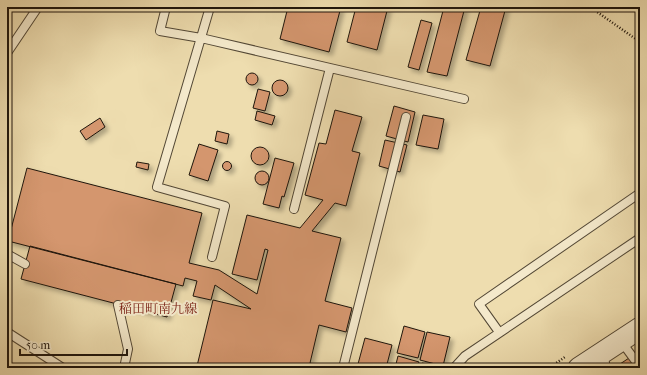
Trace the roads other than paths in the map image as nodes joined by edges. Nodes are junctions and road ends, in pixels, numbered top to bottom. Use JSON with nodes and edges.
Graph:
{"nodes":[{"id":1,"x":38,"y":7,"type":"edge"},
{"id":2,"x":166,"y":7,"type":"edge"},
{"id":3,"x":210,"y":7,"type":"edge"},
{"id":4,"x":201,"y":38,"type":"junction"},
{"id":5,"x":7,"y":53,"type":"edge"},
{"id":6,"x":330,"y":68,"type":"junction"},
{"id":7,"x":464,"y":100,"type":"dead end"},
{"id":8,"x":406,"y":117,"type":"dead end"},
{"id":9,"x":640,"y":193,"type":"edge"},
{"id":10,"x":294,"y":209,"type":"dead end"},
{"id":11,"x":640,"y":238,"type":"edge"},
{"id":12,"x":7,"y":254,"type":"edge"},
{"id":13,"x":212,"y":257,"type":"dead end"},
{"id":14,"x":25,"y":264,"type":"dead end"},
{"id":15,"x":118,"y":305,"type":"dead end"},
{"id":16,"x":640,"y":328,"type":"edge"},
{"id":17,"x":7,"y":332,"type":"edge"},
{"id":18,"x":499,"y":332,"type":"junction"},
{"id":19,"x":621,"y":340,"type":"junction"},
{"id":20,"x":604,"y":360,"type":"edge"},
{"id":21,"x":640,"y":367,"type":"edge"},
{"id":22,"x":63,"y":368,"type":"edge"},
{"id":23,"x":124,"y":368,"type":"edge"},
{"id":24,"x":343,"y":368,"type":"edge"},
{"id":25,"x":454,"y":368,"type":"edge"},
{"id":26,"x":579,"y":368,"type":"edge"}],
"edges":[{"from":1,"to":5,"type":"lane"},
{"from":2,"to":4,"type":"lane"},
{"from":3,"to":4,"type":"lane"},
{"from":4,"to":6,"type":"lane"},
{"from":4,"to":13,"type":"lane"},
{"from":6,"to":7,"type":"lane"},
{"from":6,"to":10,"type":"lane"},
{"from":8,"to":24,"type":"lane"},
{"from":9,"to":18,"type":"lane"},
{"from":11,"to":18,"type":"lane"},
{"from":12,"to":14,"type":"lane"},
{"from":15,"to":23,"type":"lane"},
{"from":16,"to":19,"type":"street"},
{"from":17,"to":22,"type":"lane"},
{"from":18,"to":25,"type":"lane"},
{"from":19,"to":20,"type":"street"},
{"from":19,"to":21,"type":"lane"},
{"from":20,"to":26,"type":"street"}]}
